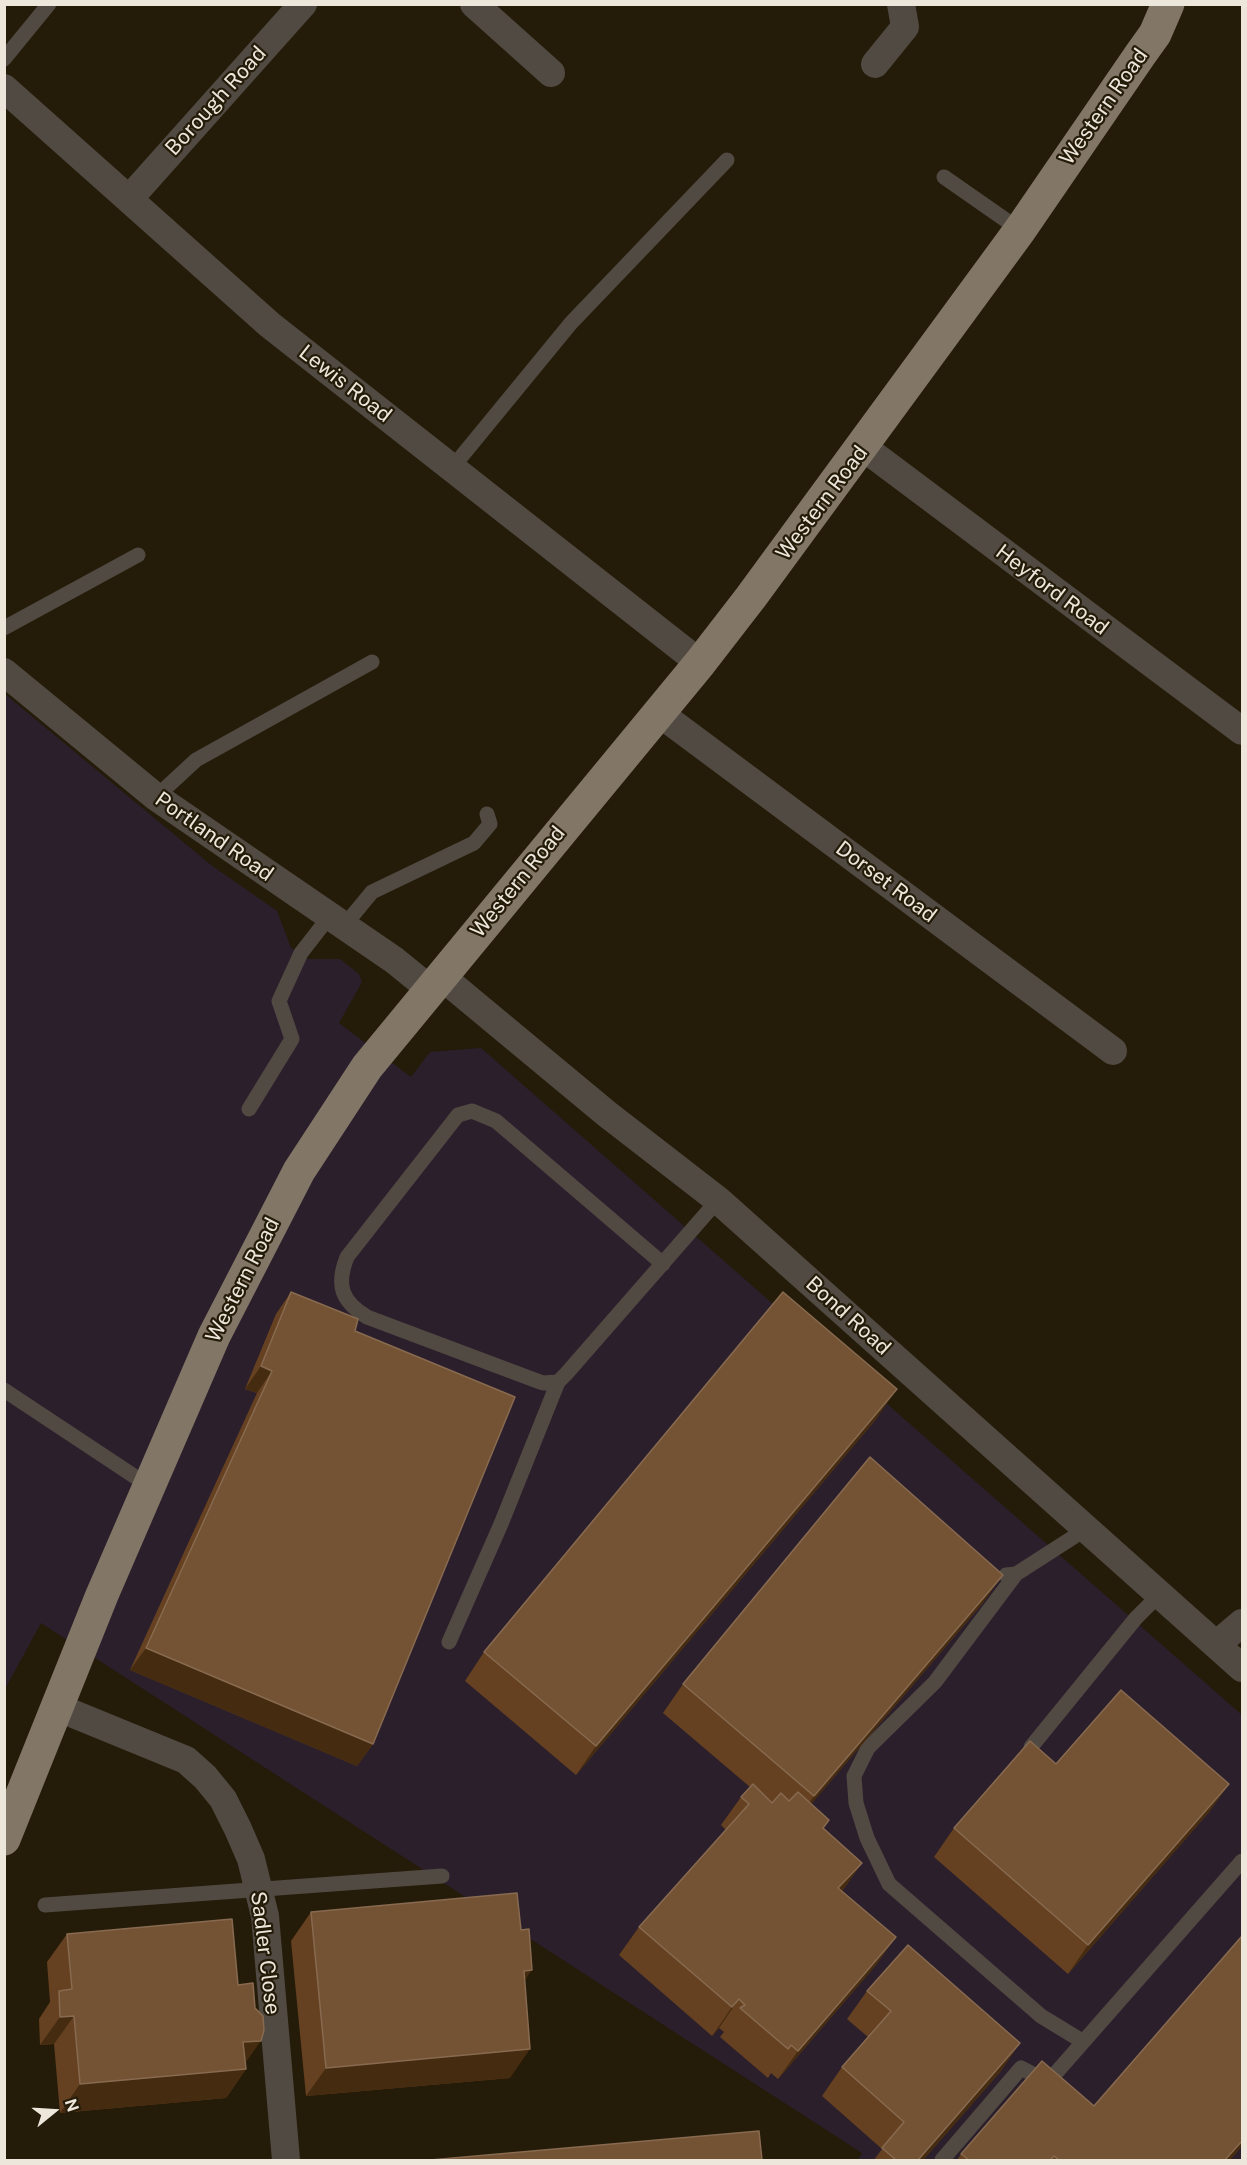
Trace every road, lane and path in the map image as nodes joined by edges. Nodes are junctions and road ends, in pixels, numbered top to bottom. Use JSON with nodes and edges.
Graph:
{"nodes":[{"id":1,"x":50,"y":4,"type":"edge"},
{"id":2,"x":303,"y":4,"type":"edge"},
{"id":3,"x":474,"y":4,"type":"edge"},
{"id":4,"x":901,"y":4,"type":"edge"},
{"id":5,"x":1168,"y":4,"type":"edge"},
{"id":6,"x":4,"y":58,"type":"edge"},
{"id":7,"x":875,"y":64,"type":"dead end"},
{"id":8,"x":551,"y":73,"type":"dead end"},
{"id":9,"x":4,"y":88,"type":"edge"},
{"id":10,"x":727,"y":160,"type":"dead end"},
{"id":11,"x":944,"y":177,"type":"dead end"},
{"id":12,"x":129,"y":199,"type":"junction"},
{"id":13,"x":1020,"y":230,"type":"junction"},
{"id":14,"x":863,"y":447,"type":"junction"},
{"id":15,"x":452,"y":468,"type":"junction"},
{"id":16,"x":138,"y":555,"type":"dead end"},
{"id":17,"x":4,"y":628,"type":"edge"},
{"id":18,"x":372,"y":662,"type":"dead end"},
{"id":19,"x":700,"y":663,"type":"junction"},
{"id":20,"x":4,"y":672,"type":"edge"},
{"id":21,"x":659,"y":713,"type":"junction"},
{"id":22,"x":1242,"y":731,"type":"edge"},
{"id":23,"x":156,"y":797,"type":"junction"},
{"id":24,"x":487,"y":814,"type":"dead end"},
{"id":25,"x":336,"y":922,"type":"junction"},
{"id":26,"x":437,"y":984,"type":"junction"},
{"id":27,"x":1113,"y":1051,"type":"dead end"},
{"id":28,"x":249,"y":1109,"type":"dead end"},
{"id":29,"x":718,"y":1200,"type":"junction"},
{"id":30,"x":663,"y":1264,"type":"junction"},
{"id":31,"x":562,"y":1378,"type":"junction"},
{"id":32,"x":4,"y":1390,"type":"edge"},
{"id":33,"x":149,"y":1486,"type":"junction"},
{"id":34,"x":1086,"y":1529,"type":"junction"},
{"id":35,"x":989,"y":1569,"type":"edge"},
{"id":36,"x":1016,"y":1574,"type":"junction"},
{"id":37,"x":1160,"y":1594,"type":"junction"},
{"id":38,"x":1242,"y":1623,"type":"edge"},
{"id":39,"x":449,"y":1642,"type":"dead end"},
{"id":40,"x":1217,"y":1644,"type":"junction"},
{"id":41,"x":1242,"y":1668,"type":"edge"},
{"id":42,"x":59,"y":1708,"type":"junction"},
{"id":43,"x":1031,"y":1747,"type":"edge"},
{"id":44,"x":4,"y":1839,"type":"edge"},
{"id":45,"x":1242,"y":1861,"type":"edge"},
{"id":46,"x":442,"y":1876,"type":"dead end"},
{"id":47,"x":258,"y":1888,"type":"junction"},
{"id":48,"x":45,"y":1905,"type":"dead end"},
{"id":49,"x":1082,"y":2041,"type":"junction"},
{"id":50,"x":286,"y":2160,"type":"edge"},
{"id":51,"x":942,"y":2160,"type":"edge"}],
"edges":[{"from":1,"to":6,"type":"lane"},
{"from":2,"to":12,"type":"street","name":"Borough Road"},
{"from":3,"to":8,"type":"street"},
{"from":4,"to":7,"type":"street"},
{"from":5,"to":13,"type":"main road","name":"Western Road"},
{"from":9,"to":12,"type":"street","name":"Lewis Road"},
{"from":10,"to":15,"type":"lane"},
{"from":11,"to":13,"type":"lane"},
{"from":12,"to":15,"type":"street","name":"Lewis Road"},
{"from":13,"to":14,"type":"main road","name":"Western Road"},
{"from":14,"to":19,"type":"main road","name":"Western Road"},
{"from":14,"to":22,"type":"street","name":"Heyford Road"},
{"from":15,"to":19,"type":"street","name":"Lewis Road"},
{"from":16,"to":17,"type":"lane"},
{"from":18,"to":23,"type":"lane"},
{"from":19,"to":21,"type":"main road","name":"Western Road"},
{"from":20,"to":23,"type":"street","name":"Portland Road"},
{"from":21,"to":26,"type":"main road","name":"Western Road"},
{"from":21,"to":27,"type":"street","name":"Dorset Road"},
{"from":23,"to":25,"type":"street","name":"Portland Road"},
{"from":24,"to":25,"type":"lane"},
{"from":25,"to":26,"type":"street","name":"Portland Road"},
{"from":25,"to":28,"type":"lane"},
{"from":26,"to":29,"type":"street","name":"Bond Road"},
{"from":26,"to":33,"type":"main road","name":"Western Road"},
{"from":29,"to":30,"type":"lane"},
{"from":29,"to":34,"type":"street","name":"Bond Road"},
{"from":30,"to":31,"type":"lane"},
{"from":30,"to":31,"type":"lane"},
{"from":31,"to":39,"type":"lane"},
{"from":32,"to":33,"type":"lane"},
{"from":33,"to":42,"type":"main road","name":"Western Road"},
{"from":34,"to":36,"type":"lane"},
{"from":34,"to":37,"type":"street","name":"Bond Road"},
{"from":35,"to":36,"type":"lane"},
{"from":36,"to":49,"type":"lane"},
{"from":37,"to":40,"type":"street","name":"Bond Road"},
{"from":37,"to":43,"type":"lane"},
{"from":38,"to":40,"type":"street"},
{"from":40,"to":41,"type":"street","name":"Bond Road"},
{"from":42,"to":44,"type":"main road","name":"Western Road"},
{"from":42,"to":47,"type":"street","name":"Sadler Close"},
{"from":45,"to":49,"type":"lane"},
{"from":46,"to":47,"type":"lane"},
{"from":47,"to":48,"type":"lane"},
{"from":47,"to":50,"type":"street","name":"Sadler Close"},
{"from":49,"to":51,"type":"lane"}]}
